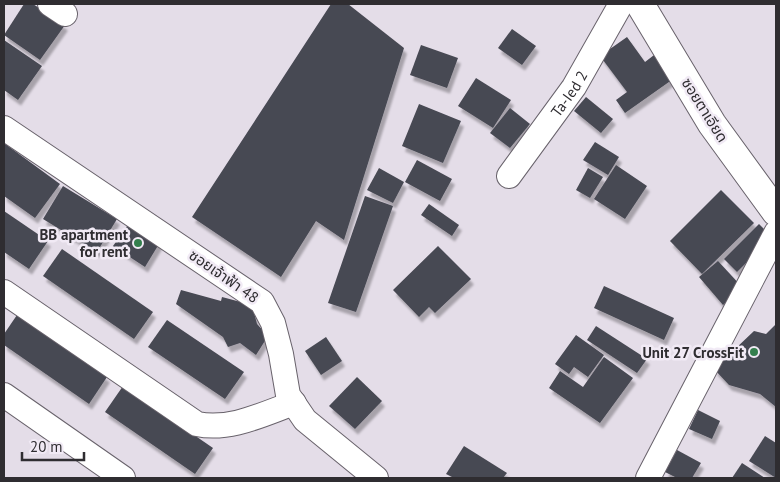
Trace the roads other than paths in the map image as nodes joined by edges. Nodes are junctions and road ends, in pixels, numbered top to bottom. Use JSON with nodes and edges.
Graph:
{"nodes":[{"id":1,"x":621,"y":4,"type":"edge"},
{"id":2,"x":640,"y":4,"type":"edge"},
{"id":3,"x":4,"y":128,"type":"edge"},
{"id":4,"x":509,"y":176,"type":"dead end"},
{"id":5,"x":772,"y":198,"type":"edge"},
{"id":6,"x":776,"y":233,"type":"edge"},
{"id":7,"x":4,"y":292,"type":"edge"},
{"id":8,"x":4,"y":395,"type":"edge"},
{"id":9,"x":294,"y":403,"type":"junction"},
{"id":10,"x":123,"y":478,"type":"edge"},
{"id":11,"x":376,"y":478,"type":"edge"},
{"id":12,"x":648,"y":478,"type":"edge"}],
"edges":[{"from":1,"to":4,"type":"street","name":"Ta-Ied 2"},
{"from":2,"to":5,"type":"street","name":"ซอยตาเอียด"},
{"from":3,"to":9,"type":"street","name":"ซอยเจ้าฟ้า 48"},
{"from":6,"to":12,"type":"street"},
{"from":7,"to":9,"type":"street"},
{"from":8,"to":10,"type":"street"},
{"from":9,"to":11,"type":"street","name":"ซอยเจ้าฟ้า 48"}]}
